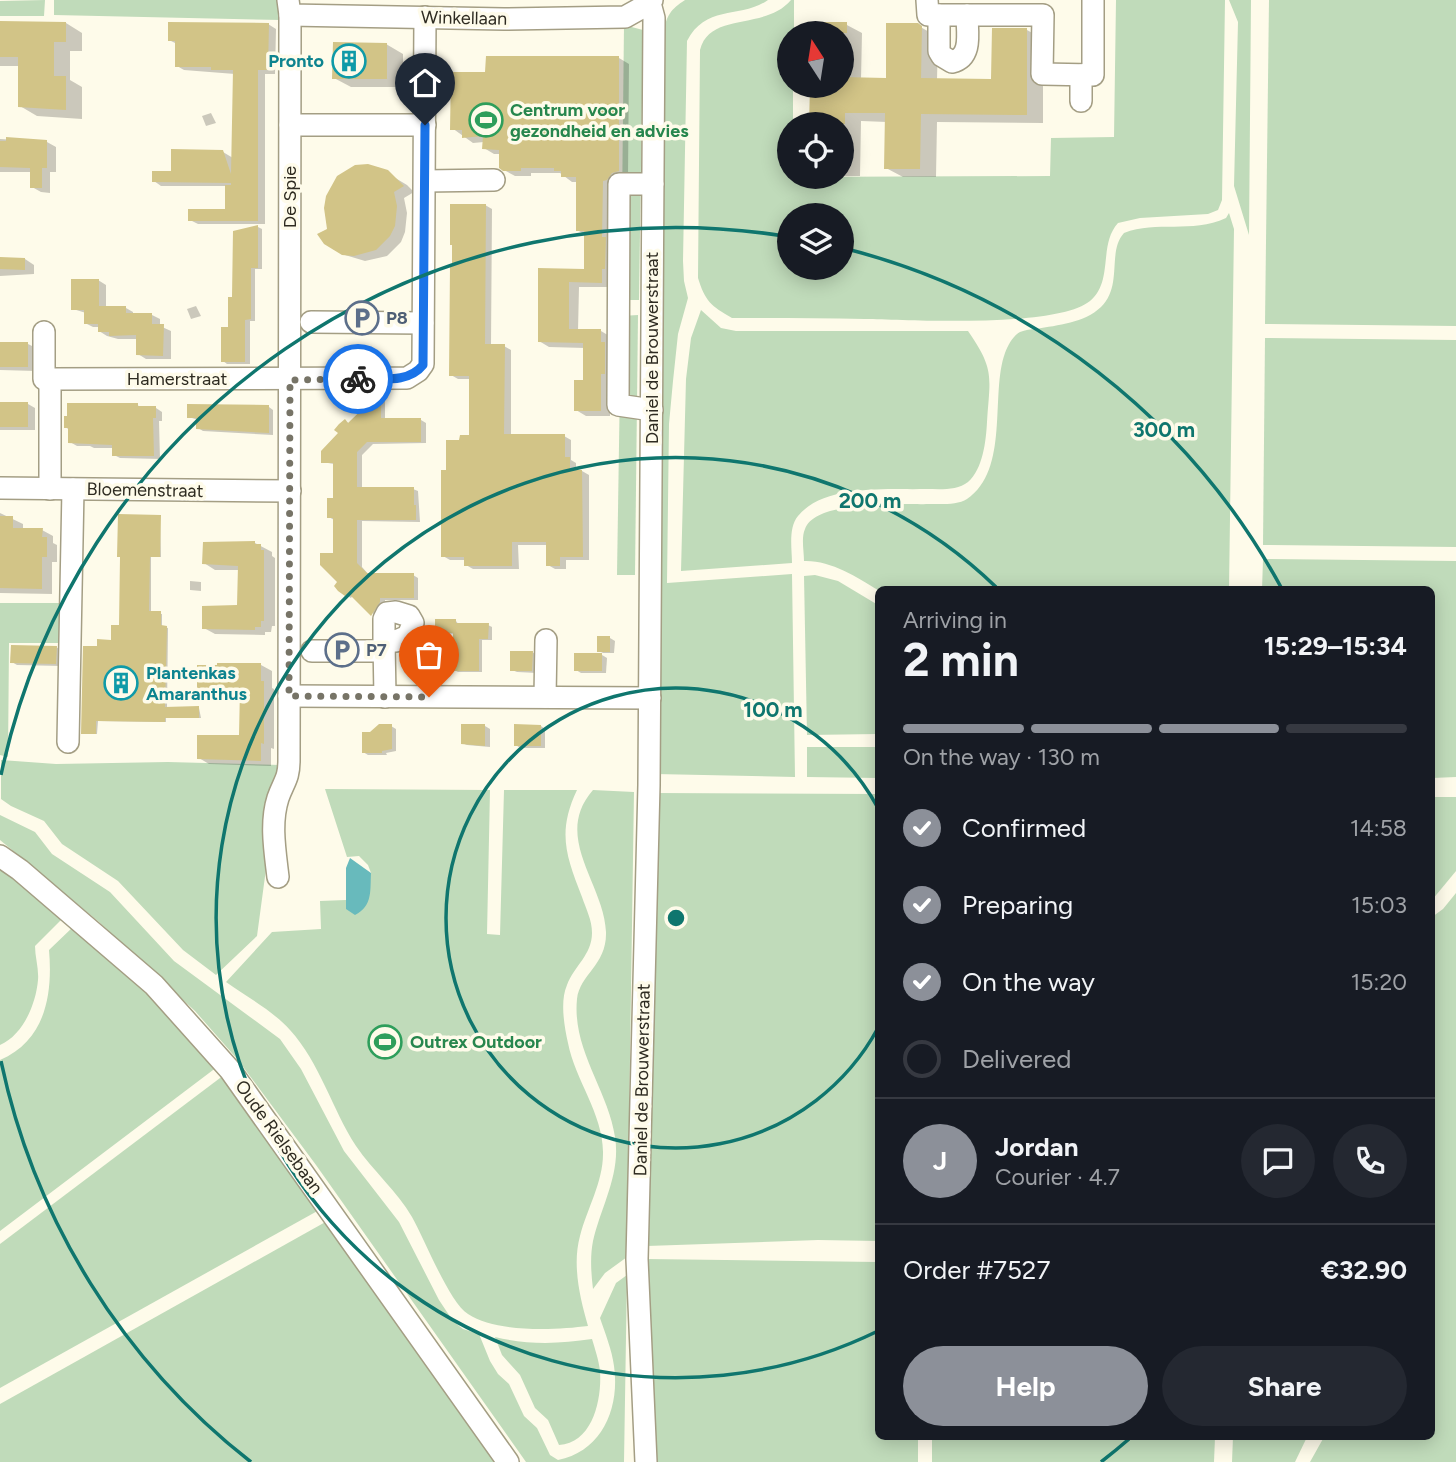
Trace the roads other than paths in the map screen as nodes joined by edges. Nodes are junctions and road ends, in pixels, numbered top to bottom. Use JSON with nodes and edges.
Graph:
{"nodes":[{"id":1,"x":1093,"y":0,"type":"edge"},
{"id":2,"x":651,"y":2,"type":"edge"},
{"id":3,"x":289,"y":7,"type":"edge"},
{"id":4,"x":933,"y":7,"type":"edge"},
{"id":5,"x":1025,"y":8,"type":"edge"},
{"id":6,"x":504,"y":9,"type":"edge"},
{"id":7,"x":576,"y":9,"type":"edge"},
{"id":8,"x":967,"y":15,"type":"junction"},
{"id":9,"x":425,"y":18,"type":"junction"},
{"id":10,"x":1081,"y":75,"type":"junction"},
{"id":11,"x":1081,"y":101,"type":"dead end"},
{"id":12,"x":290,"y":125,"type":"junction"},
{"id":13,"x":425,"y":125,"type":"junction"},
{"id":14,"x":494,"y":180,"type":"dead end"},
{"id":15,"x":425,"y":181,"type":"junction"},
{"id":16,"x":653,"y":184,"type":"junction"},
{"id":17,"x":311,"y":322,"type":"dead end"},
{"id":18,"x":423,"y":323,"type":"junction"},
{"id":19,"x":44,"y":332,"type":"dead end"},
{"id":20,"x":50,"y":379,"type":"junction"},
{"id":21,"x":290,"y":380,"type":"junction"},
{"id":22,"x":652,"y":410,"type":"junction"},
{"id":23,"x":0,"y":488,"type":"edge"},
{"id":24,"x":50,"y":489,"type":"junction"},
{"id":25,"x":73,"y":489,"type":"junction"},
{"id":26,"x":290,"y":491,"type":"junction"},
{"id":27,"x":546,"y":640,"type":"dead end"},
{"id":28,"x":312,"y":651,"type":"dead end"},
{"id":29,"x":289,"y":696,"type":"junction"},
{"id":30,"x":385,"y":696,"type":"junction"},
{"id":31,"x":545,"y":697,"type":"junction"},
{"id":32,"x":650,"y":698,"type":"junction"},
{"id":33,"x":68,"y":742,"type":"dead end"},
{"id":34,"x":0,"y":856,"type":"edge"},
{"id":35,"x":278,"y":877,"type":"dead end"},
{"id":36,"x":509,"y":1462,"type":"edge"},
{"id":37,"x":646,"y":1462,"type":"edge"}],
"edges":[{"from":1,"to":10,"type":"street"},
{"from":2,"to":7,"type":"street","name":"Winkellaan"},
{"from":2,"to":16,"type":"street","name":"Daniel de Brouwerstraat"},
{"from":3,"to":9,"type":"street","name":"Winkellaan"},
{"from":3,"to":12,"type":"street","name":"De Spie"},
{"from":4,"to":8,"type":"street"},
{"from":4,"to":8,"type":"street"},
{"from":5,"to":8,"type":"street"},
{"from":5,"to":10,"type":"street"},
{"from":6,"to":7,"type":"street","name":"Winkellaan"},
{"from":6,"to":9,"type":"street","name":"Winkellaan"},
{"from":9,"to":13,"type":"street"},
{"from":10,"to":11,"type":"street"},
{"from":12,"to":13,"type":"street"},
{"from":12,"to":21,"type":"street","name":"De Spie"},
{"from":13,"to":15,"type":"street"},
{"from":14,"to":15,"type":"street"},
{"from":15,"to":18,"type":"street"},
{"from":16,"to":22,"type":"street","name":"Daniel de Brouwerstraat"},
{"from":16,"to":22,"type":"street"},
{"from":17,"to":18,"type":"street"},
{"from":18,"to":21,"type":"street","name":"Hamerstraat"},
{"from":19,"to":20,"type":"street"},
{"from":20,"to":21,"type":"street","name":"Hamerstraat"},
{"from":20,"to":24,"type":"street"},
{"from":21,"to":26,"type":"street","name":"De Spie"},
{"from":22,"to":32,"type":"street","name":"Daniel de Brouwerstraat"},
{"from":23,"to":24,"type":"street","name":"Bloemenstraat"},
{"from":24,"to":25,"type":"street","name":"Bloemenstraat"},
{"from":25,"to":26,"type":"street","name":"Bloemenstraat"},
{"from":25,"to":33,"type":"street"},
{"from":26,"to":29,"type":"street","name":"De Spie"},
{"from":27,"to":31,"type":"street"},
{"from":28,"to":30,"type":"street"},
{"from":29,"to":30,"type":"street"},
{"from":29,"to":35,"type":"street","name":"De Spie"},
{"from":30,"to":31,"type":"street"},
{"from":31,"to":32,"type":"street"},
{"from":32,"to":37,"type":"street","name":"Daniel de Brouwerstraat"},
{"from":34,"to":36,"type":"street","name":"Oude Rielsebaan"}]}
